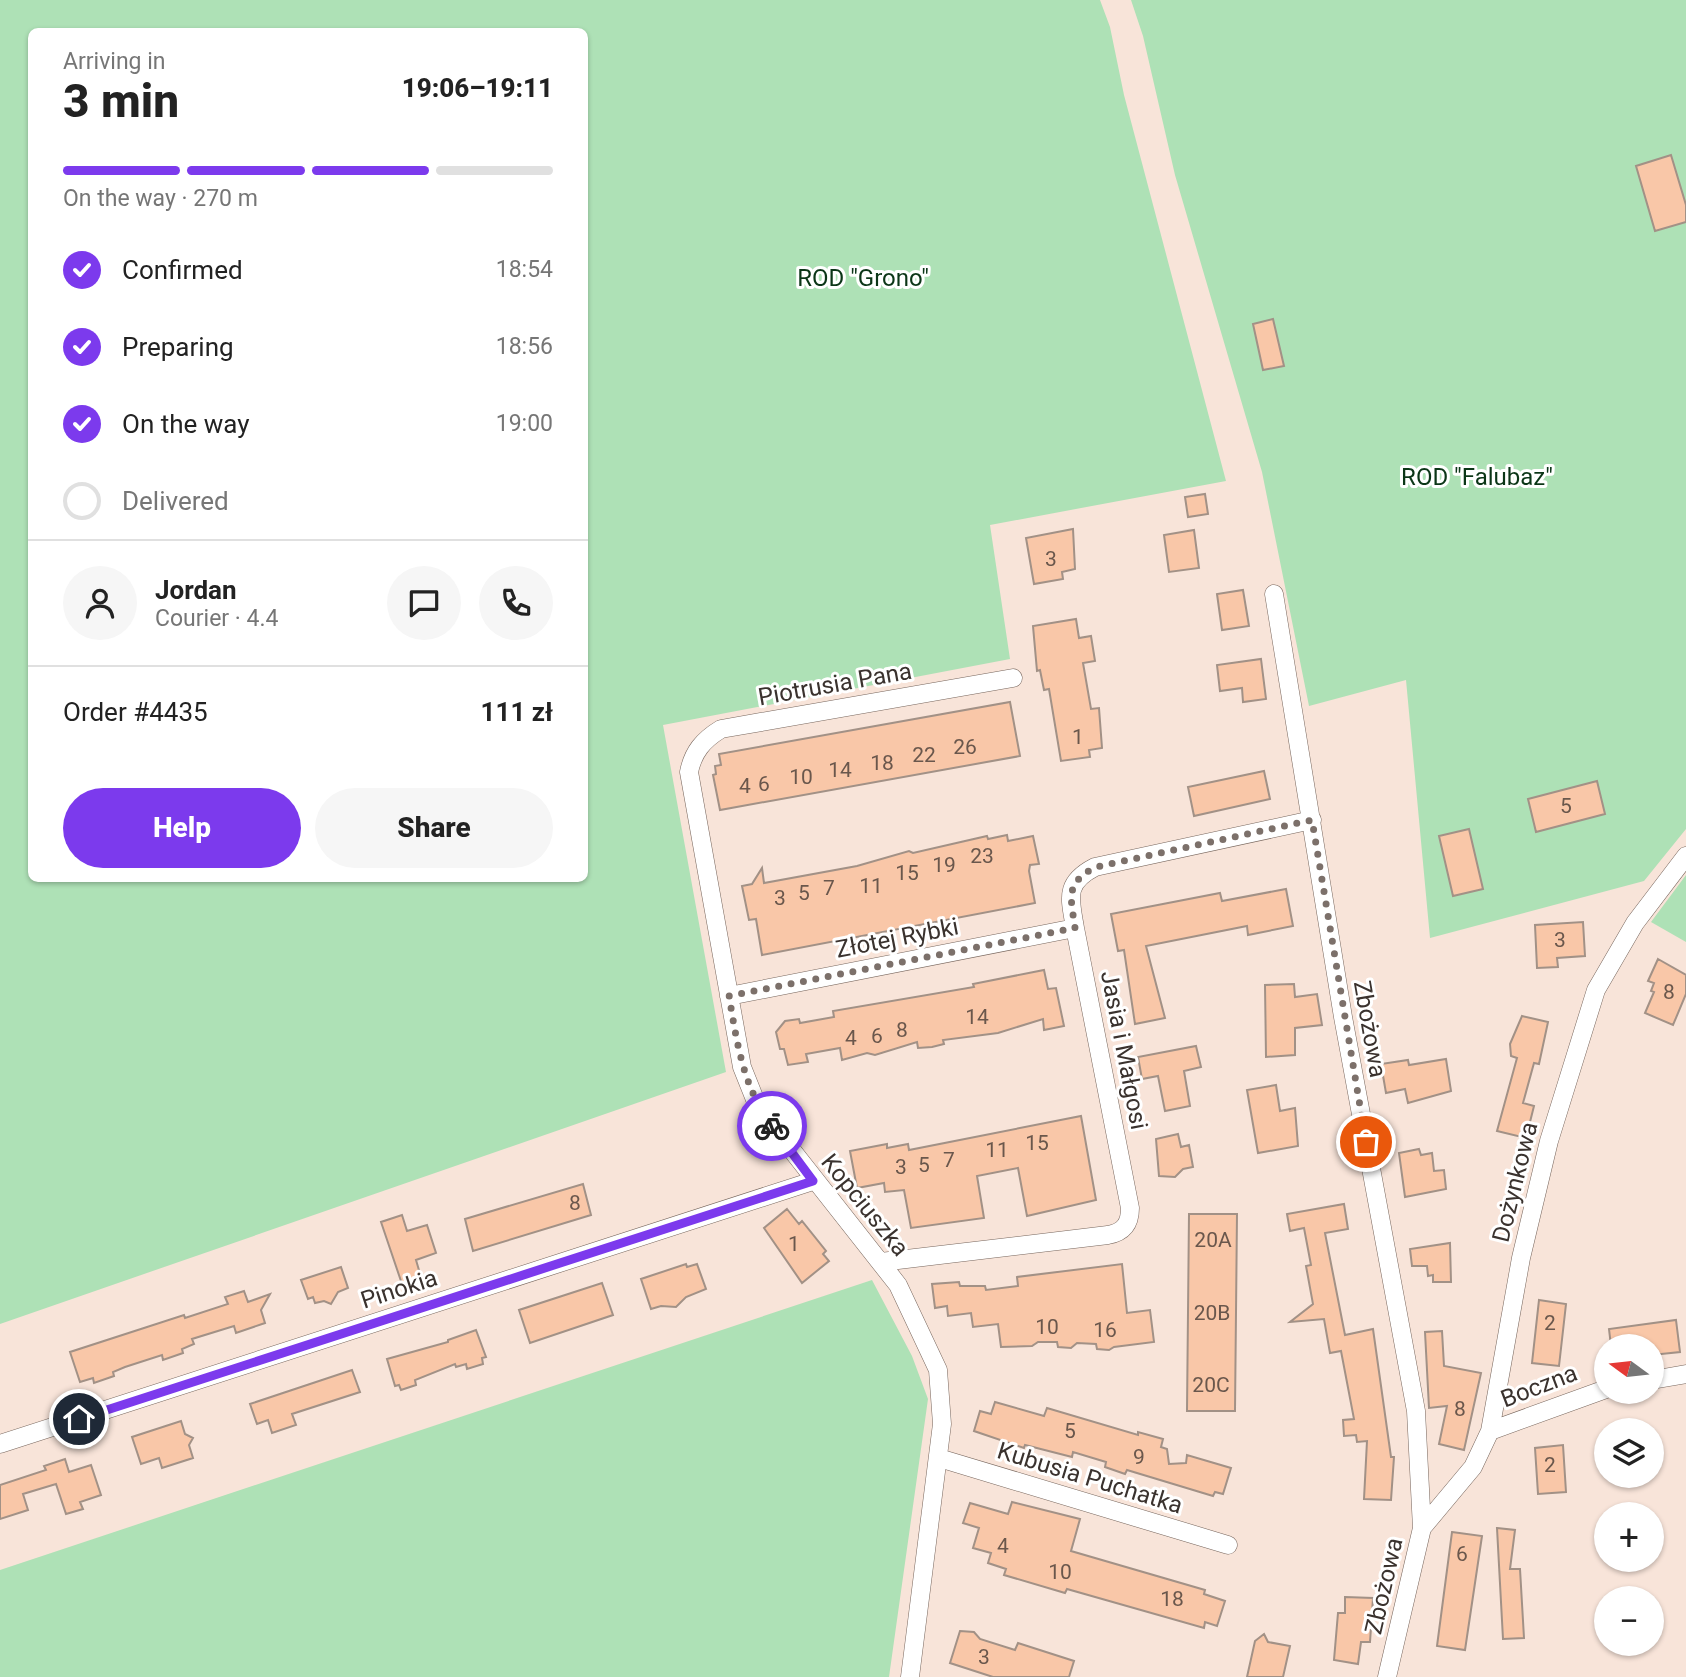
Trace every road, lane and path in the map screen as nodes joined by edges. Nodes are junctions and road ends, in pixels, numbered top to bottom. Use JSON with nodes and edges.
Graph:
{"nodes":[{"id":1,"x":1274,"y":594,"type":"dead end"},
{"id":2,"x":1013,"y":678,"type":"dead end"},
{"id":3,"x":689,"y":772,"type":"joint"},
{"id":4,"x":1312,"y":820,"type":"junction"},
{"id":5,"x":1686,"y":856,"type":"edge"},
{"id":6,"x":1075,"y":928,"type":"junction"},
{"id":7,"x":729,"y":996,"type":"junction"},
{"id":8,"x":813,"y":1181,"type":"junction"},
{"id":9,"x":881,"y":1262,"type":"junction"},
{"id":10,"x":1686,"y":1374,"type":"edge"},
{"id":11,"x":1664,"y":1378,"type":"edge"},
{"id":12,"x":1594,"y":1393,"type":"edge"},
{"id":13,"x":1490,"y":1431,"type":"junction"},
{"id":14,"x":0,"y":1444,"type":"edge"},
{"id":15,"x":939,"y":1458,"type":"junction"},
{"id":16,"x":1422,"y":1528,"type":"junction"},
{"id":17,"x":1228,"y":1545,"type":"dead end"},
{"id":18,"x":910,"y":1677,"type":"edge"},
{"id":19,"x":1387,"y":1677,"type":"edge"}],
"edges":[{"from":1,"to":4,"type":"street","name":"Zbożowa"},
{"from":2,"to":3,"type":"street","name":"Piotrusia Pana"},
{"from":3,"to":7,"type":"street","name":"Kopciuszka"},
{"from":4,"to":6,"type":"street","name":"Jasia i Małgosi"},
{"from":4,"to":16,"type":"street","name":"Zbożowa"},
{"from":5,"to":13,"type":"street","name":"Dożynkowa"},
{"from":6,"to":7,"type":"street","name":"Złotej Rybki"},
{"from":6,"to":9,"type":"street","name":"Jasia i Małgosi"},
{"from":7,"to":8,"type":"street","name":"Kopciuszka"},
{"from":8,"to":9,"type":"street","name":"Kopciuszka"},
{"from":8,"to":14,"type":"street","name":"Pinokia"},
{"from":9,"to":15,"type":"street","name":"Kopciuszka"},
{"from":10,"to":11,"type":"street"},
{"from":12,"to":13,"type":"street","name":"Boczna"},
{"from":13,"to":16,"type":"street","name":"Dożynkowa"},
{"from":15,"to":17,"type":"street","name":"Kubusia Puchatka"},
{"from":15,"to":18,"type":"street","name":"Kopciuszka"},
{"from":16,"to":19,"type":"street","name":"Zbożowa"}]}
